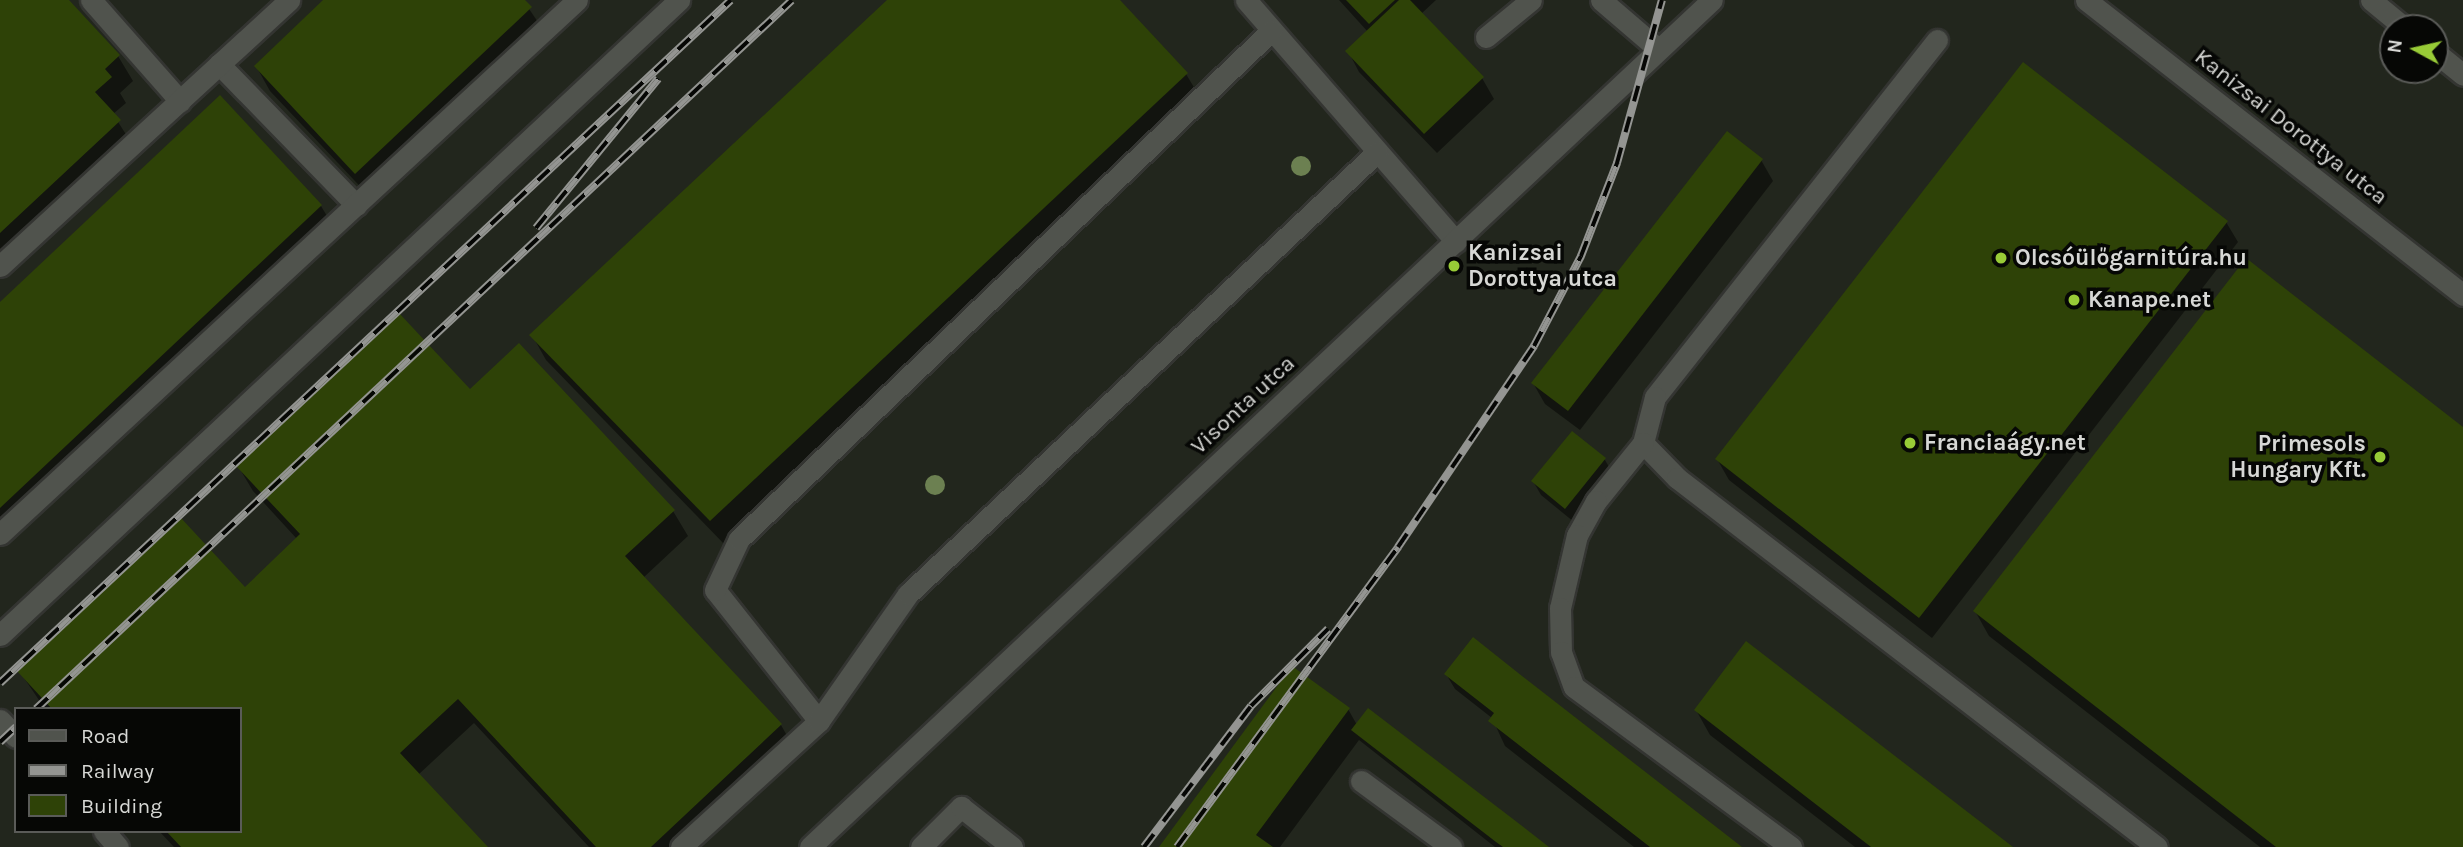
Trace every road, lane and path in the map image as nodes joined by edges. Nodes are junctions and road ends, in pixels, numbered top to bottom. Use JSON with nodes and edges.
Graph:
{"nodes":[{"id":1,"x":91,"y":0,"type":"edge"},
{"id":2,"x":289,"y":0,"type":"edge"},
{"id":3,"x":679,"y":0,"type":"edge"},
{"id":4,"x":1245,"y":0,"type":"edge"},
{"id":5,"x":1531,"y":0,"type":"edge"},
{"id":6,"x":1601,"y":0,"type":"edge"},
{"id":7,"x":1712,"y":0,"type":"edge"},
{"id":8,"x":2086,"y":0,"type":"edge"},
{"id":9,"x":2371,"y":0,"type":"edge"},
{"id":10,"x":564,"y":4,"type":"edge"},
{"id":11,"x":2388,"y":14,"type":"edge"},
{"id":12,"x":1271,"y":31,"type":"junction"},
{"id":13,"x":1486,"y":37,"type":"dead end"},
{"id":14,"x":1937,"y":40,"type":"dead end"},
{"id":15,"x":1657,"y":48,"type":"junction"},
{"id":16,"x":219,"y":64,"type":"junction"},
{"id":17,"x":2449,"y":64,"type":"edge"},
{"id":18,"x":2463,"y":75,"type":"edge"},
{"id":19,"x":180,"y":101,"type":"junction"},
{"id":20,"x":1377,"y":152,"type":"junction"},
{"id":21,"x":356,"y":205,"type":"junction"},
{"id":22,"x":1456,"y":242,"type":"junction"},
{"id":23,"x":0,"y":266,"type":"edge"},
{"id":24,"x":2463,"y":295,"type":"edge"},
{"id":25,"x":1643,"y":443,"type":"junction"},
{"id":26,"x":0,"y":534,"type":"edge"},
{"id":27,"x":0,"y":635,"type":"edge"},
{"id":28,"x":0,"y":720,"type":"edge"},
{"id":29,"x":819,"y":720,"type":"junction"},
{"id":30,"x":14,"y":735,"type":"edge"},
{"id":31,"x":1361,"y":781,"type":"dead end"},
{"id":32,"x":106,"y":833,"type":"edge"},
{"id":33,"x":118,"y":847,"type":"edge"},
{"id":34,"x":681,"y":847,"type":"edge"},
{"id":35,"x":810,"y":847,"type":"edge"},
{"id":36,"x":921,"y":847,"type":"edge"},
{"id":37,"x":1012,"y":847,"type":"edge"},
{"id":38,"x":1451,"y":847,"type":"edge"},
{"id":39,"x":1791,"y":847,"type":"edge"},
{"id":40,"x":2157,"y":847,"type":"edge"}],
"edges":[{"from":1,"to":19,"type":"street"},
{"from":2,"to":16,"type":"street"},
{"from":3,"to":27,"type":"street"},
{"from":4,"to":12,"type":"street"},
{"from":5,"to":13,"type":"street"},
{"from":6,"to":15,"type":"street"},
{"from":7,"to":15,"type":"street","name":"Visonta utca"},
{"from":8,"to":24,"type":"street","name":"Kanizsai Dorottya utca"},
{"from":9,"to":11,"type":"street"},
{"from":10,"to":21,"type":"street"},
{"from":12,"to":20,"type":"street"},
{"from":12,"to":29,"type":"street"},
{"from":14,"to":25,"type":"street"},
{"from":15,"to":22,"type":"street","name":"Visonta utca"},
{"from":16,"to":19,"type":"street"},
{"from":16,"to":21,"type":"street"},
{"from":17,"to":18,"type":"street"},
{"from":19,"to":23,"type":"street"},
{"from":20,"to":22,"type":"street"},
{"from":20,"to":29,"type":"street"},
{"from":21,"to":26,"type":"street"},
{"from":22,"to":35,"type":"street","name":"Visonta utca"},
{"from":25,"to":39,"type":"street"},
{"from":25,"to":40,"type":"street"},
{"from":28,"to":30,"type":"street"},
{"from":29,"to":34,"type":"street"},
{"from":31,"to":38,"type":"street"},
{"from":32,"to":33,"type":"street"},
{"from":36,"to":37,"type":"street"}]}
